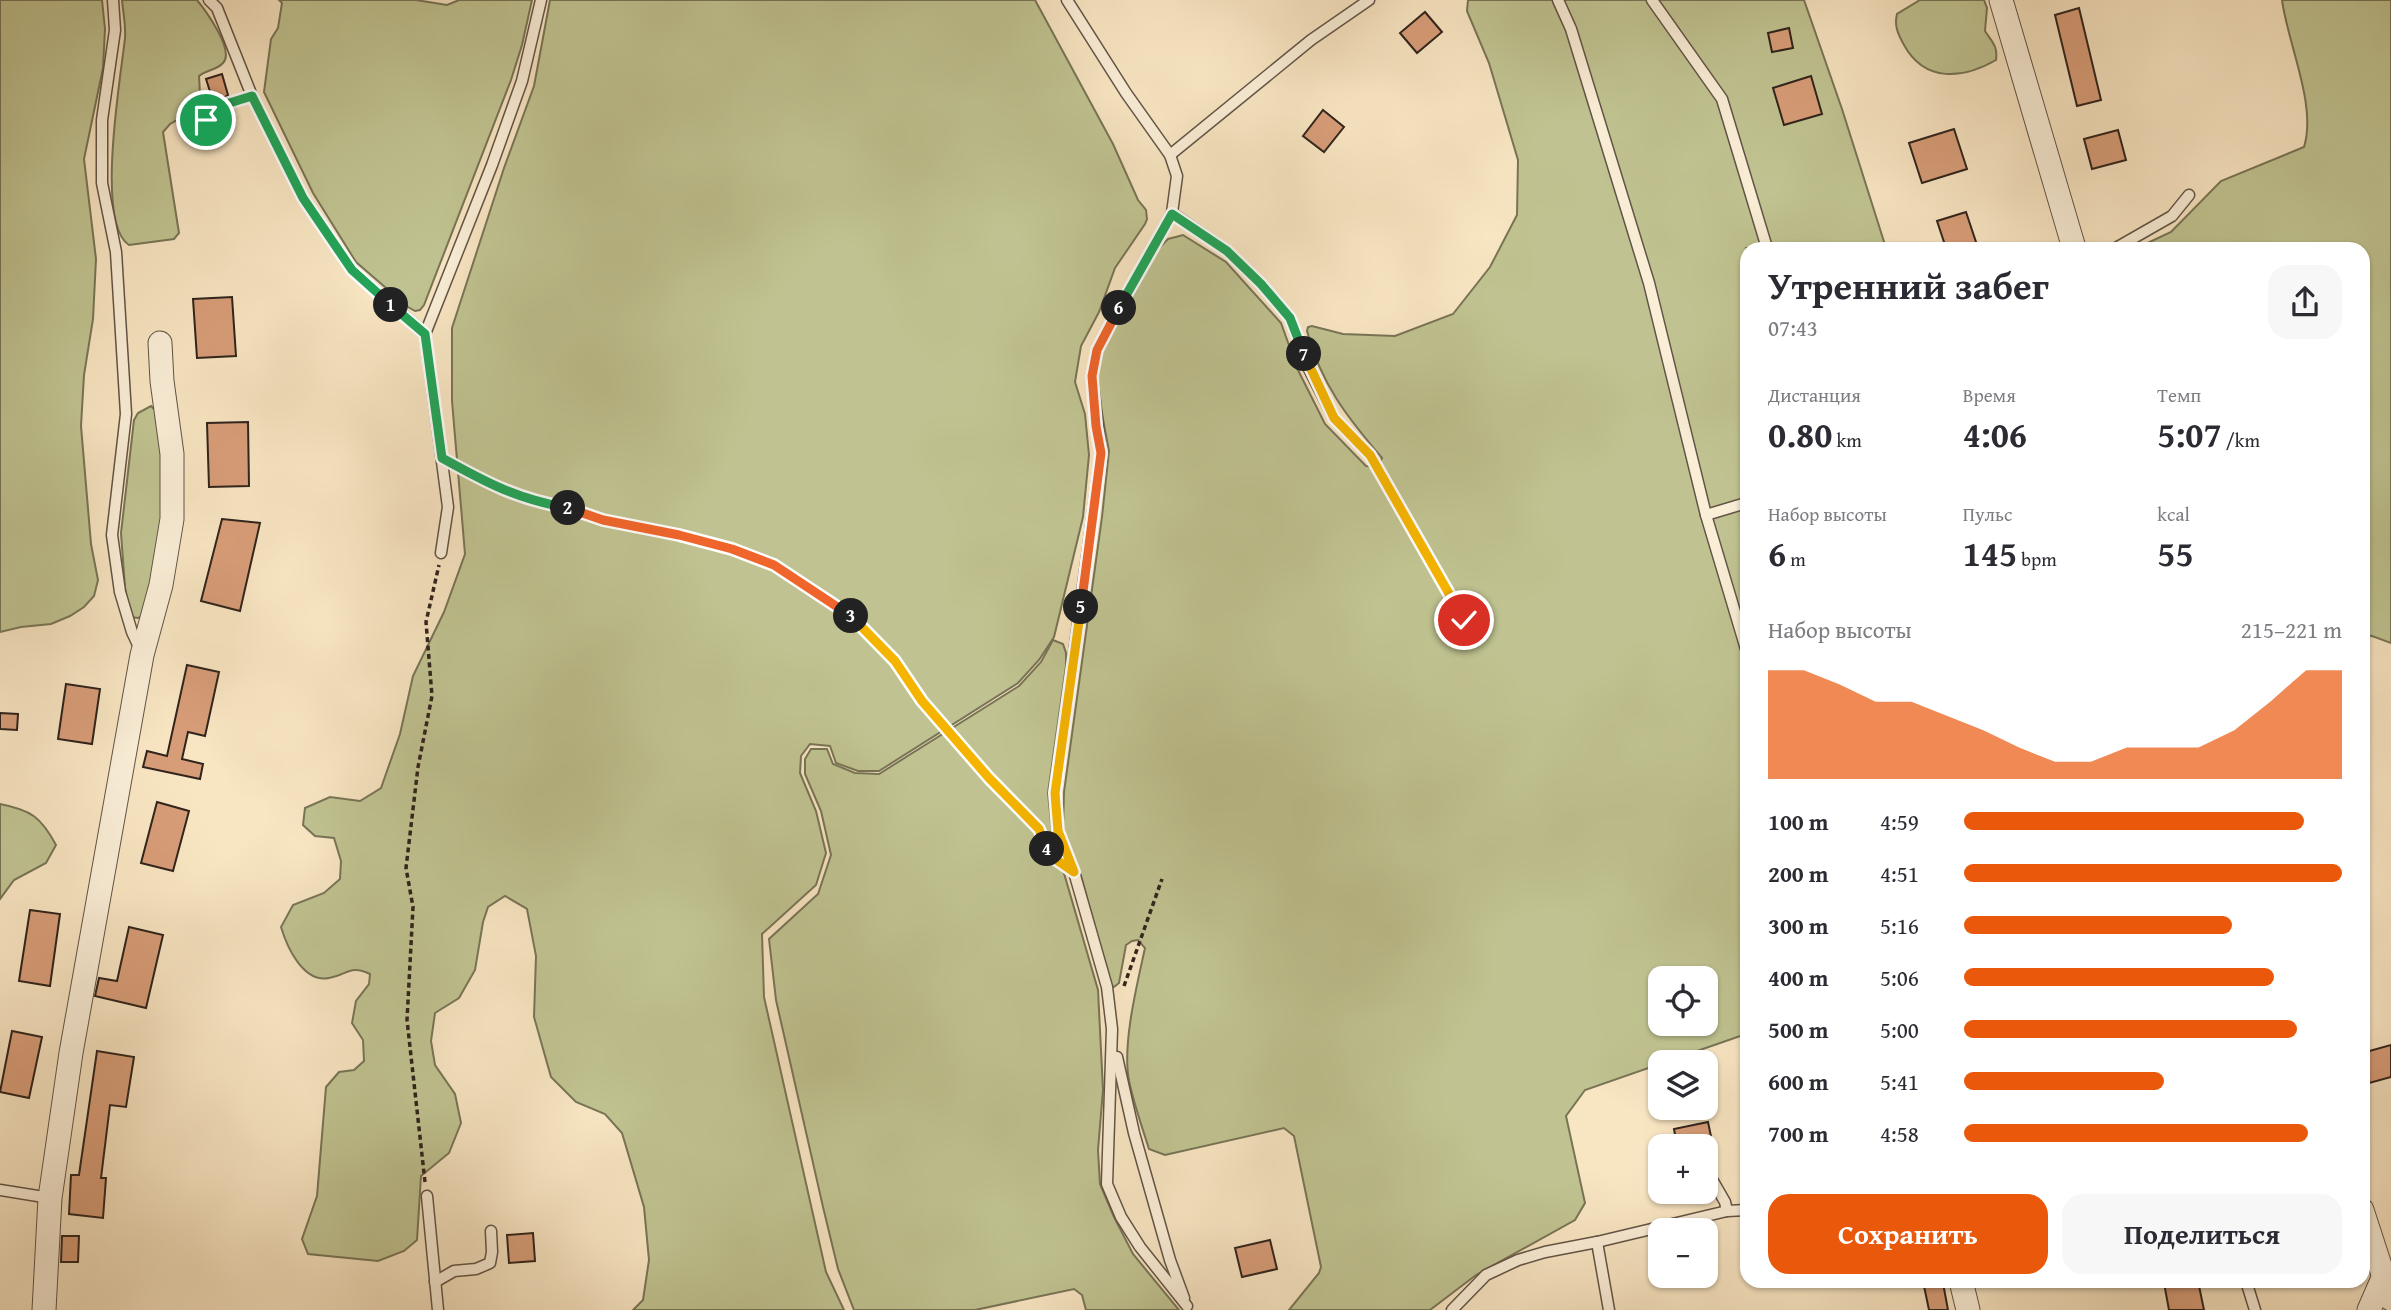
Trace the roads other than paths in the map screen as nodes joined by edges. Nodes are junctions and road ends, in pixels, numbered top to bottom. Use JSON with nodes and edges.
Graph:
{"nodes":[{"id":1,"x":113,"y":0,"type":"edge"},
{"id":2,"x":209,"y":0,"type":"edge"},
{"id":3,"x":541,"y":0,"type":"edge"},
{"id":4,"x":1066,"y":0,"type":"edge"},
{"id":5,"x":1369,"y":0,"type":"edge"},
{"id":6,"x":1558,"y":0,"type":"edge"},
{"id":7,"x":1652,"y":0,"type":"edge"},
{"id":8,"x":2001,"y":0,"type":"edge"},
{"id":9,"x":252,"y":96,"type":"junction"},
{"id":10,"x":206,"y":120,"type":"dead end"},
{"id":11,"x":1170,"y":155,"type":"junction"},
{"id":12,"x":2189,"y":195,"type":"dead end"},
{"id":13,"x":1172,"y":214,"type":"junction"},
{"id":14,"x":1766,"y":242,"type":"edge"},
{"id":15,"x":2072,"y":242,"type":"edge"},
{"id":16,"x":2126,"y":242,"type":"edge"},
{"id":17,"x":425,"y":334,"type":"junction"},
{"id":18,"x":160,"y":342,"type":"dead end"},
{"id":19,"x":1370,"y":455,"type":"road end"},
{"id":20,"x":1740,"y":505,"type":"edge"},
{"id":21,"x":1706,"y":515,"type":"junction"},
{"id":22,"x":441,"y":553,"type":"road end"},
{"id":23,"x":1740,"y":629,"type":"edge"},
{"id":24,"x":142,"y":655,"type":"junction"},
{"id":25,"x":1112,"y":1029,"type":"junction"},
{"id":26,"x":0,"y":1190,"type":"edge"},
{"id":27,"x":1718,"y":1190,"type":"edge"},
{"id":28,"x":427,"y":1196,"type":"road end"},
{"id":29,"x":50,"y":1198,"type":"junction"},
{"id":30,"x":1740,"y":1211,"type":"edge"},
{"id":31,"x":1727,"y":1212,"type":"junction"},
{"id":32,"x":491,"y":1231,"type":"dead end"},
{"id":33,"x":2370,"y":1235,"type":"edge"},
{"id":34,"x":1597,"y":1242,"type":"junction"},
{"id":35,"x":435,"y":1282,"type":"junction"},
{"id":36,"x":1963,"y":1288,"type":"edge"},
{"id":37,"x":2248,"y":1288,"type":"edge"},
{"id":38,"x":2387,"y":1289,"type":"edge"},
{"id":39,"x":1188,"y":1308,"type":"edge"},
{"id":40,"x":44,"y":1310,"type":"edge"},
{"id":41,"x":438,"y":1310,"type":"edge"},
{"id":42,"x":1452,"y":1310,"type":"edge"},
{"id":43,"x":1609,"y":1310,"type":"edge"},
{"id":44,"x":1968,"y":1310,"type":"edge"},
{"id":45,"x":2255,"y":1310,"type":"edge"},
{"id":46,"x":2369,"y":1310,"type":"edge"}],
"edges":[{"from":1,"to":24,"type":"lane"},
{"from":2,"to":9,"type":"lane"},
{"from":3,"to":17,"type":"lane"},
{"from":4,"to":11,"type":"lane"},
{"from":5,"to":11,"type":"lane"},
{"from":6,"to":21,"type":"lane"},
{"from":7,"to":14,"type":"lane"},
{"from":8,"to":15,"type":"street"},
{"from":9,"to":10,"type":"lane"},
{"from":9,"to":17,"type":"lane"},
{"from":11,"to":13,"type":"lane"},
{"from":12,"to":16,"type":"lane"},
{"from":13,"to":19,"type":"lane"},
{"from":13,"to":25,"type":"lane"},
{"from":17,"to":22,"type":"lane"},
{"from":18,"to":24,"type":"street"},
{"from":20,"to":21,"type":"lane"},
{"from":21,"to":23,"type":"lane"},
{"from":24,"to":29,"type":"street"},
{"from":25,"to":39,"type":"lane"},
{"from":25,"to":39,"type":"lane"},
{"from":26,"to":29,"type":"lane"},
{"from":27,"to":31,"type":"lane"},
{"from":28,"to":35,"type":"lane"},
{"from":29,"to":40,"type":"street"},
{"from":30,"to":31,"type":"lane"},
{"from":31,"to":34,"type":"lane"},
{"from":32,"to":35,"type":"lane"},
{"from":33,"to":38,"type":"street"},
{"from":34,"to":42,"type":"lane"},
{"from":34,"to":43,"type":"lane"},
{"from":35,"to":41,"type":"lane"},
{"from":36,"to":44,"type":"street"},
{"from":37,"to":45,"type":"lane"},
{"from":38,"to":46,"type":"street"}]}
